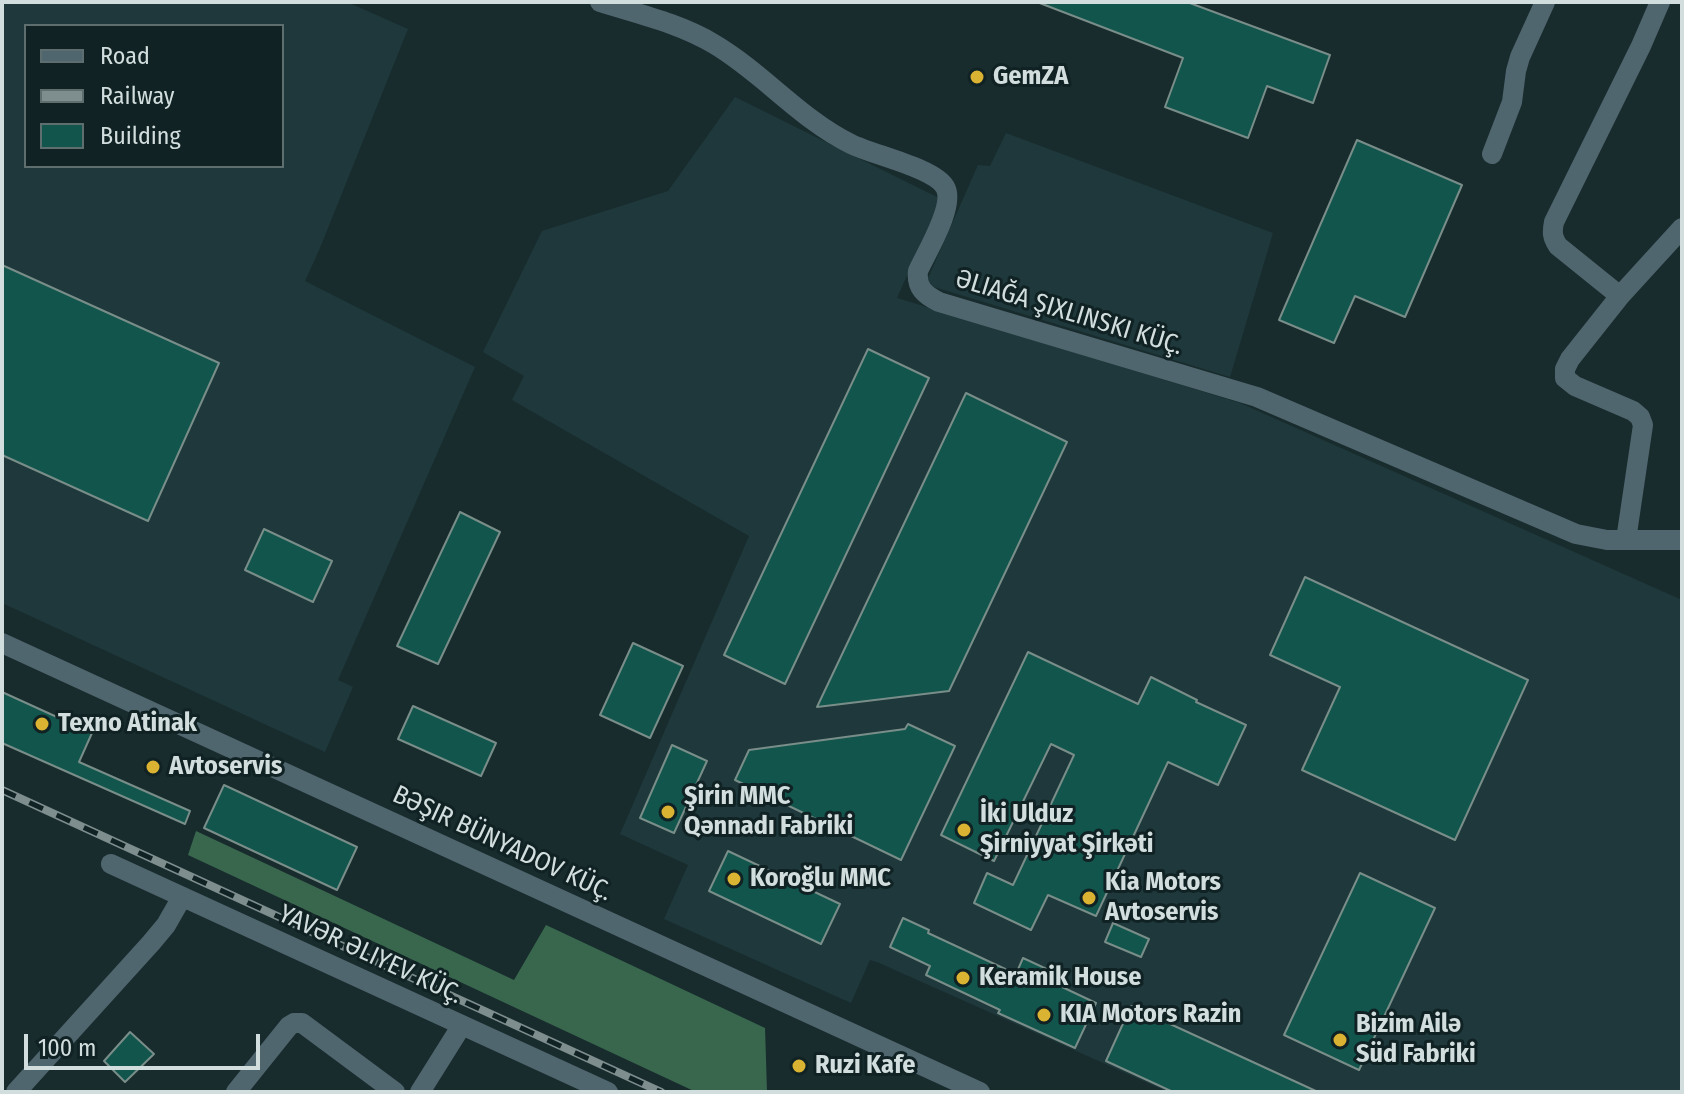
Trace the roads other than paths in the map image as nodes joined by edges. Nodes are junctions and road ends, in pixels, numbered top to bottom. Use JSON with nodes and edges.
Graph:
{"nodes":[{"id":1,"x":600,"y":2,"type":"edge"},
{"id":2,"x":1545,"y":2,"type":"edge"},
{"id":3,"x":1660,"y":2,"type":"edge"},
{"id":4,"x":1492,"y":154,"type":"dead end"},
{"id":5,"x":1682,"y":228,"type":"edge"},
{"id":6,"x":1620,"y":296,"type":"junction"},
{"id":7,"x":1626,"y":540,"type":"junction"},
{"id":8,"x":1682,"y":540,"type":"edge"},
{"id":9,"x":2,"y":643,"type":"edge"},
{"id":10,"x":111,"y":864,"type":"dead end"},
{"id":11,"x":182,"y":897,"type":"junction"},
{"id":12,"x":462,"y":1025,"type":"junction"},
{"id":13,"x":972,"y":1090,"type":"edge"},
{"id":14,"x":16,"y":1092,"type":"edge"},
{"id":15,"x":236,"y":1092,"type":"edge"},
{"id":16,"x":395,"y":1092,"type":"edge"},
{"id":17,"x":420,"y":1092,"type":"edge"},
{"id":18,"x":608,"y":1092,"type":"edge"}],
"edges":[{"from":1,"to":7,"type":"street"},
{"from":2,"to":4,"type":"street"},
{"from":3,"to":6,"type":"street"},
{"from":5,"to":6,"type":"street"},
{"from":6,"to":7,"type":"street"},
{"from":7,"to":8,"type":"street"},
{"from":9,"to":13,"type":"street","name":"BƏŞIR BÜNYADOV KÜÇ."},
{"from":10,"to":11,"type":"street","name":"YAVƏR ƏLIYEV KÜÇ."},
{"from":11,"to":12,"type":"street","name":"YAVƏR ƏLIYEV KÜÇ."},
{"from":11,"to":14,"type":"street"},
{"from":12,"to":17,"type":"street"},
{"from":12,"to":18,"type":"street","name":"YAVƏR ƏLIYEV KÜÇ."},
{"from":15,"to":16,"type":"street"}]}
